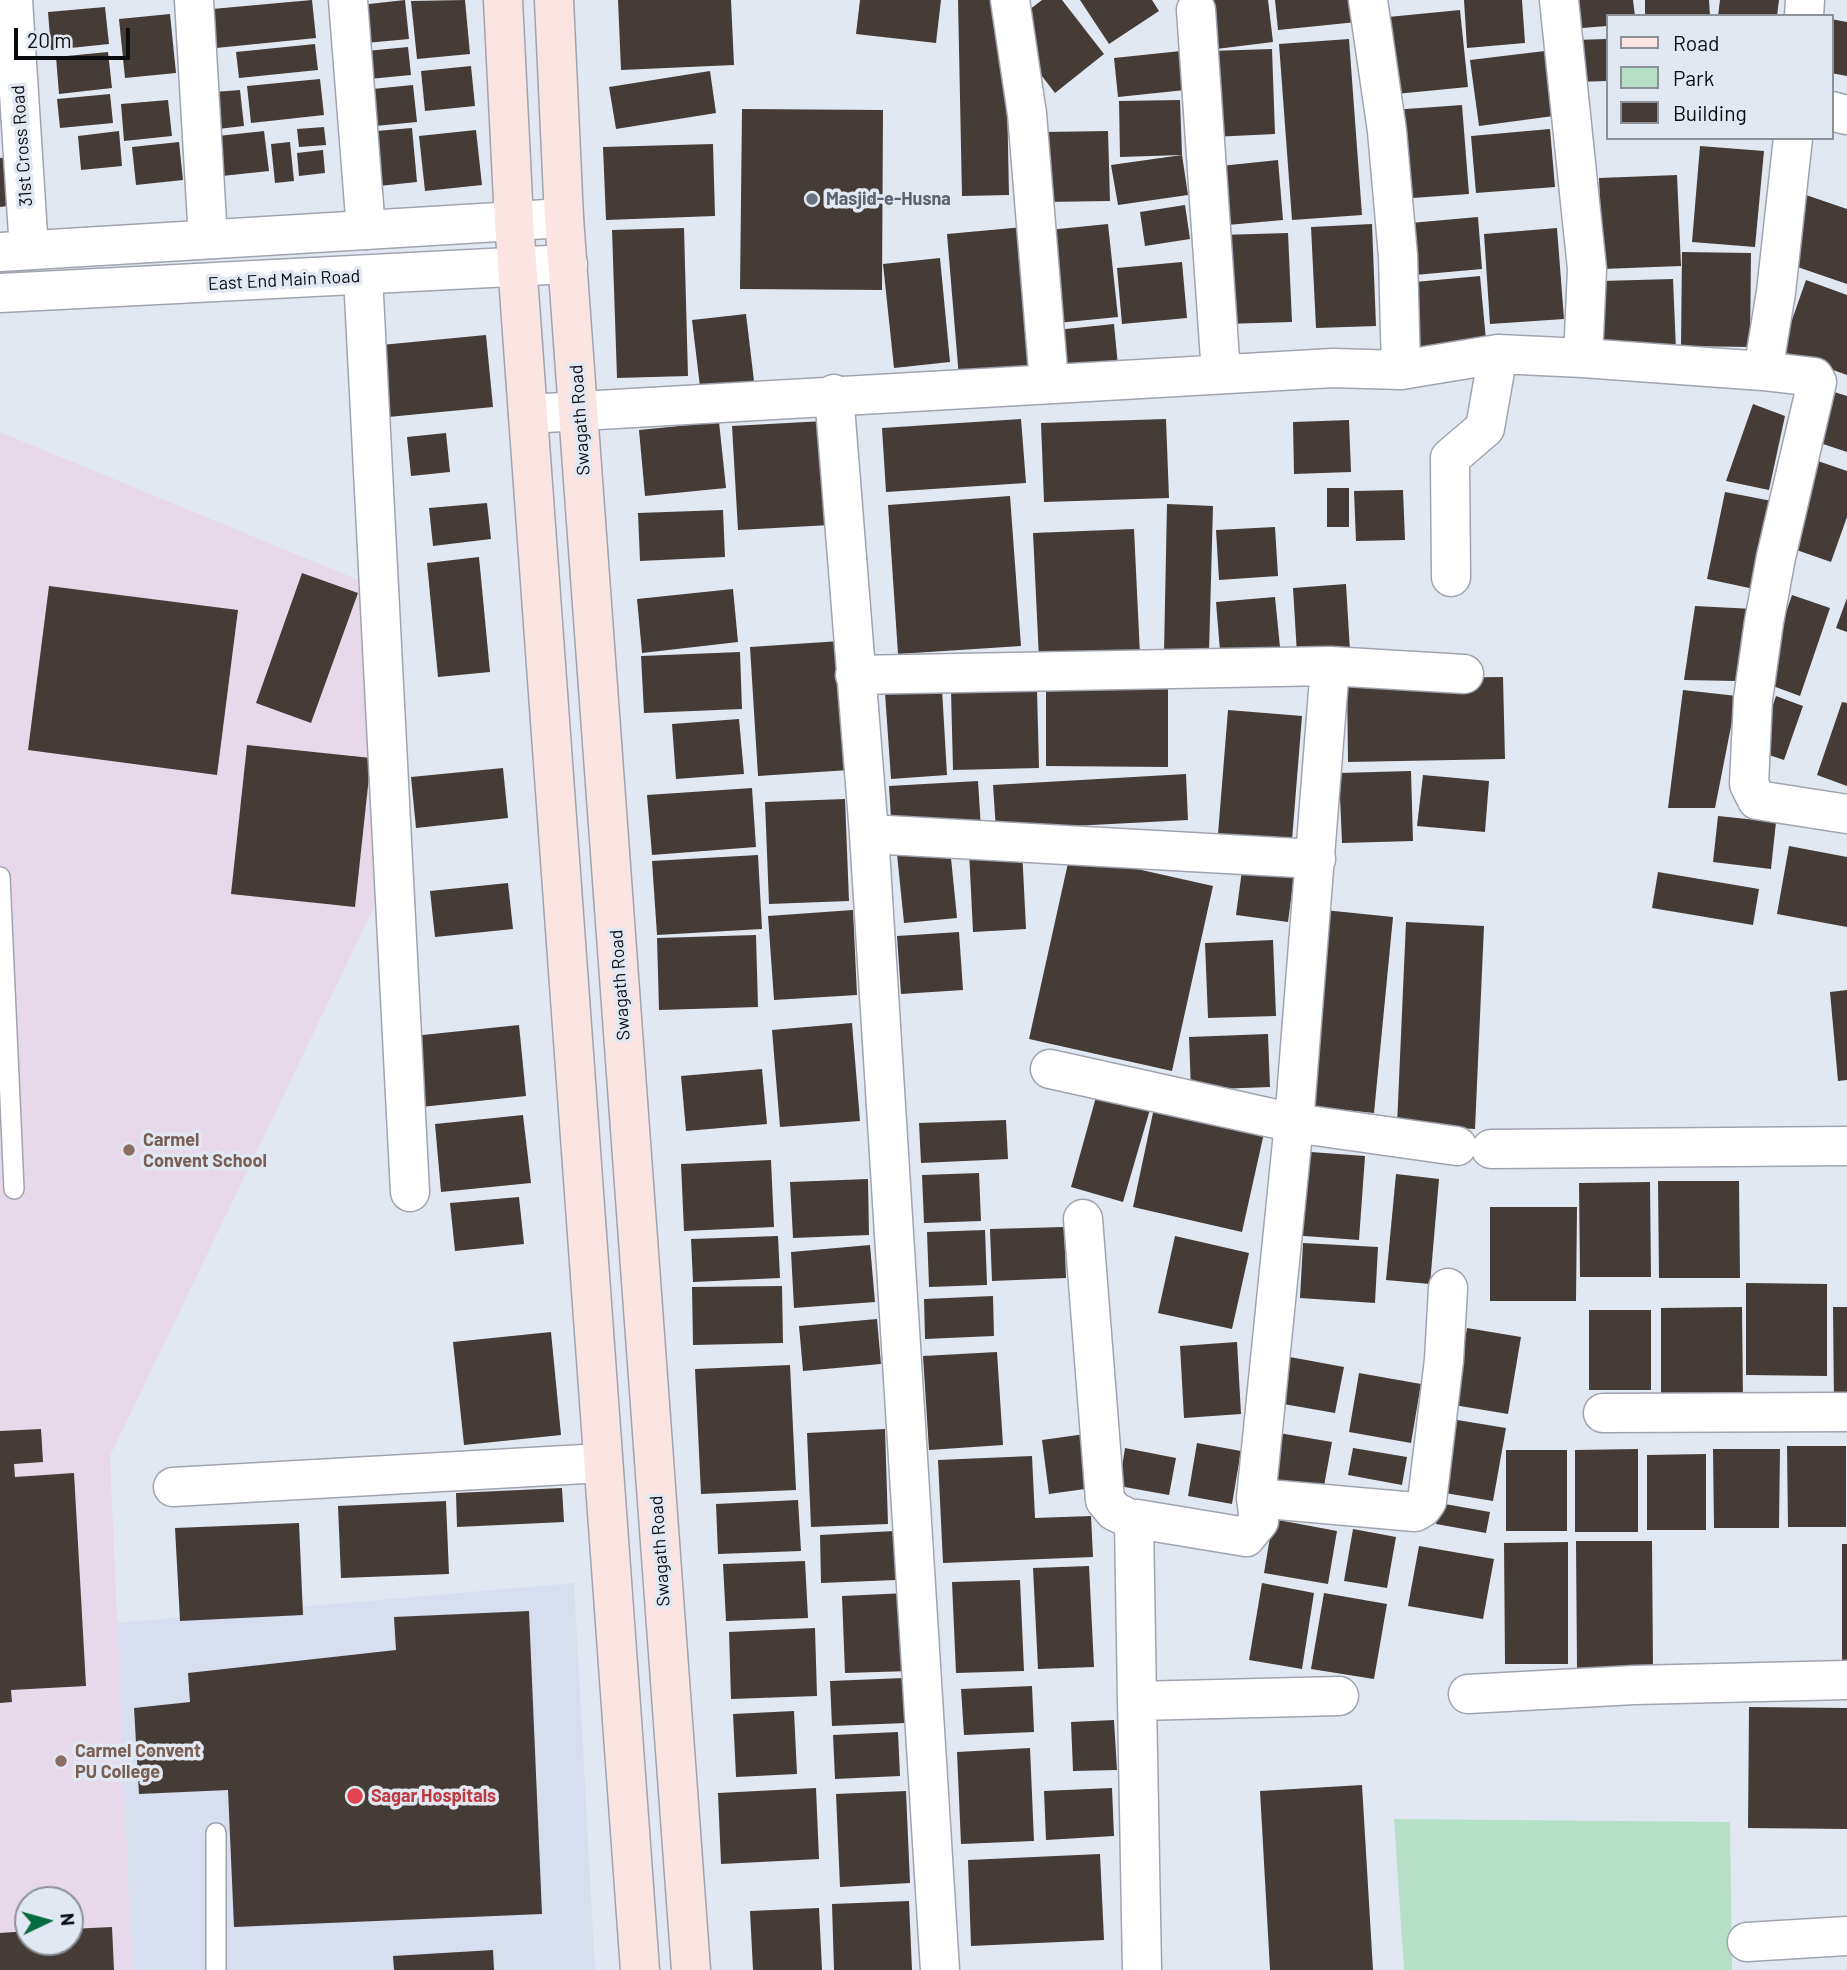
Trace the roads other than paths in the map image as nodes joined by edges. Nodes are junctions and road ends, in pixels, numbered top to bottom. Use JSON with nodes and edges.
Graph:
{"nodes":[{"id":1,"x":13,"y":0,"type":"edge"},
{"id":2,"x":194,"y":0,"type":"edge"},
{"id":3,"x":348,"y":0,"type":"edge"},
{"id":4,"x":503,"y":0,"type":"edge"},
{"id":5,"x":554,"y":0,"type":"edge"},
{"id":6,"x":1010,"y":0,"type":"edge"},
{"id":7,"x":1368,"y":0,"type":"edge"},
{"id":8,"x":1559,"y":0,"type":"edge"},
{"id":9,"x":1196,"y":10,"type":"dead end"},
{"id":10,"x":1793,"y":140,"type":"edge"},
{"id":11,"x":564,"y":218,"type":"junction"},
{"id":12,"x":514,"y":221,"type":"junction"},
{"id":13,"x":366,"y":230,"type":"junction"},
{"id":14,"x":208,"y":239,"type":"junction"},
{"id":15,"x":15,"y":251,"type":"edge"},
{"id":16,"x":568,"y":264,"type":"junction"},
{"id":17,"x":518,"y":269,"type":"junction"},
{"id":18,"x":363,"y":276,"type":"junction"},
{"id":19,"x":0,"y":293,"type":"edge"},
{"id":20,"x":1498,"y":354,"type":"junction"},
{"id":21,"x":1583,"y":358,"type":"junction"},
{"id":22,"x":1401,"y":370,"type":"junction"},
{"id":23,"x":1763,"y":371,"type":"junction"},
{"id":24,"x":1221,"y":374,"type":"junction"},
{"id":25,"x":1049,"y":383,"type":"junction"},
{"id":26,"x":834,"y":394,"type":"junction"},
{"id":27,"x":580,"y":410,"type":"junction"},
{"id":28,"x":528,"y":414,"type":"junction"},
{"id":29,"x":1451,"y":577,"type":"dead end"},
{"id":30,"x":1330,"y":666,"type":"junction"},
{"id":31,"x":1464,"y":674,"type":"dead end"},
{"id":32,"x":855,"y":675,"type":"junction"},
{"id":33,"x":1847,"y":814,"type":"edge"},
{"id":34,"x":869,"y":834,"type":"junction"},
{"id":35,"x":1316,"y":859,"type":"junction"},
{"id":36,"x":0,"y":877,"type":"edge"},
{"id":37,"x":1050,"y":1069,"type":"dead end"},
{"id":38,"x":1294,"y":1122,"type":"junction"},
{"id":39,"x":1847,"y":1146,"type":"edge"},
{"id":40,"x":14,"y":1189,"type":"dead end"},
{"id":41,"x":410,"y":1192,"type":"dead end"},
{"id":42,"x":1083,"y":1219,"type":"dead end"},
{"id":43,"x":1448,"y":1288,"type":"dead end"},
{"id":44,"x":1847,"y":1412,"type":"edge"},
{"id":45,"x":1604,"y":1413,"type":"dead end"},
{"id":46,"x":602,"y":1463,"type":"junction"},
{"id":47,"x":173,"y":1487,"type":"dead end"},
{"id":48,"x":1256,"y":1498,"type":"junction"},
{"id":49,"x":1134,"y":1521,"type":"junction"},
{"id":50,"x":1847,"y":1680,"type":"edge"},
{"id":51,"x":1468,"y":1694,"type":"dead end"},
{"id":52,"x":1339,"y":1696,"type":"dead end"},
{"id":53,"x":1137,"y":1701,"type":"junction"},
{"id":54,"x":216,"y":1833,"type":"dead end"},
{"id":55,"x":1847,"y":1936,"type":"edge"},
{"id":56,"x":1747,"y":1942,"type":"dead end"},
{"id":57,"x":216,"y":1970,"type":"edge"},
{"id":58,"x":640,"y":1970,"type":"edge"},
{"id":59,"x":685,"y":1970,"type":"edge"},
{"id":60,"x":691,"y":1970,"type":"edge"},
{"id":61,"x":940,"y":1970,"type":"edge"},
{"id":62,"x":1142,"y":1970,"type":"edge"}],
"edges":[{"from":1,"to":15,"type":"street","name":"31st Cross Road"},
{"from":2,"to":14,"type":"street"},
{"from":3,"to":13,"type":"street"},
{"from":4,"to":12,"type":"main road"},
{"from":5,"to":11,"type":"main road","name":"Swagath Road"},
{"from":6,"to":25,"type":"street"},
{"from":7,"to":22,"type":"street"},
{"from":8,"to":21,"type":"street"},
{"from":9,"to":24,"type":"street"},
{"from":10,"to":23,"type":"street"},
{"from":11,"to":12,"type":"street"},
{"from":11,"to":16,"type":"main road","name":"Swagath Road"},
{"from":12,"to":13,"type":"street"},
{"from":12,"to":17,"type":"main road"},
{"from":13,"to":14,"type":"street"},
{"from":14,"to":15,"type":"street"},
{"from":16,"to":17,"type":"street","name":"East End Main Road"},
{"from":16,"to":27,"type":"main road","name":"Swagath Road"},
{"from":17,"to":18,"type":"street","name":"East End Main Road"},
{"from":17,"to":28,"type":"main road"},
{"from":18,"to":19,"type":"street","name":"East End Main Road"},
{"from":18,"to":41,"type":"street"},
{"from":20,"to":21,"type":"street"},
{"from":20,"to":22,"type":"street"},
{"from":20,"to":29,"type":"street"},
{"from":21,"to":23,"type":"street"},
{"from":22,"to":24,"type":"street"},
{"from":23,"to":33,"type":"street"},
{"from":24,"to":25,"type":"street"},
{"from":25,"to":26,"type":"street"},
{"from":26,"to":27,"type":"street"},
{"from":26,"to":32,"type":"street"},
{"from":27,"to":28,"type":"street"},
{"from":27,"to":60,"type":"main road","name":"Swagath Road"},
{"from":28,"to":46,"type":"main road"},
{"from":30,"to":31,"type":"street"},
{"from":30,"to":32,"type":"street"},
{"from":30,"to":35,"type":"street"},
{"from":32,"to":34,"type":"street"},
{"from":34,"to":35,"type":"street"},
{"from":34,"to":61,"type":"street"},
{"from":35,"to":38,"type":"street"},
{"from":36,"to":40,"type":"lane"},
{"from":37,"to":38,"type":"street"},
{"from":38,"to":39,"type":"street"},
{"from":38,"to":48,"type":"street"},
{"from":42,"to":49,"type":"street"},
{"from":43,"to":48,"type":"street"},
{"from":44,"to":45,"type":"street"},
{"from":46,"to":47,"type":"street"},
{"from":46,"to":58,"type":"main road"},
{"from":48,"to":49,"type":"street"},
{"from":49,"to":53,"type":"street"},
{"from":50,"to":51,"type":"street"},
{"from":52,"to":53,"type":"street"},
{"from":53,"to":62,"type":"street"},
{"from":54,"to":57,"type":"lane"},
{"from":55,"to":56,"type":"street"},
{"from":59,"to":60,"type":"main road"}]}
